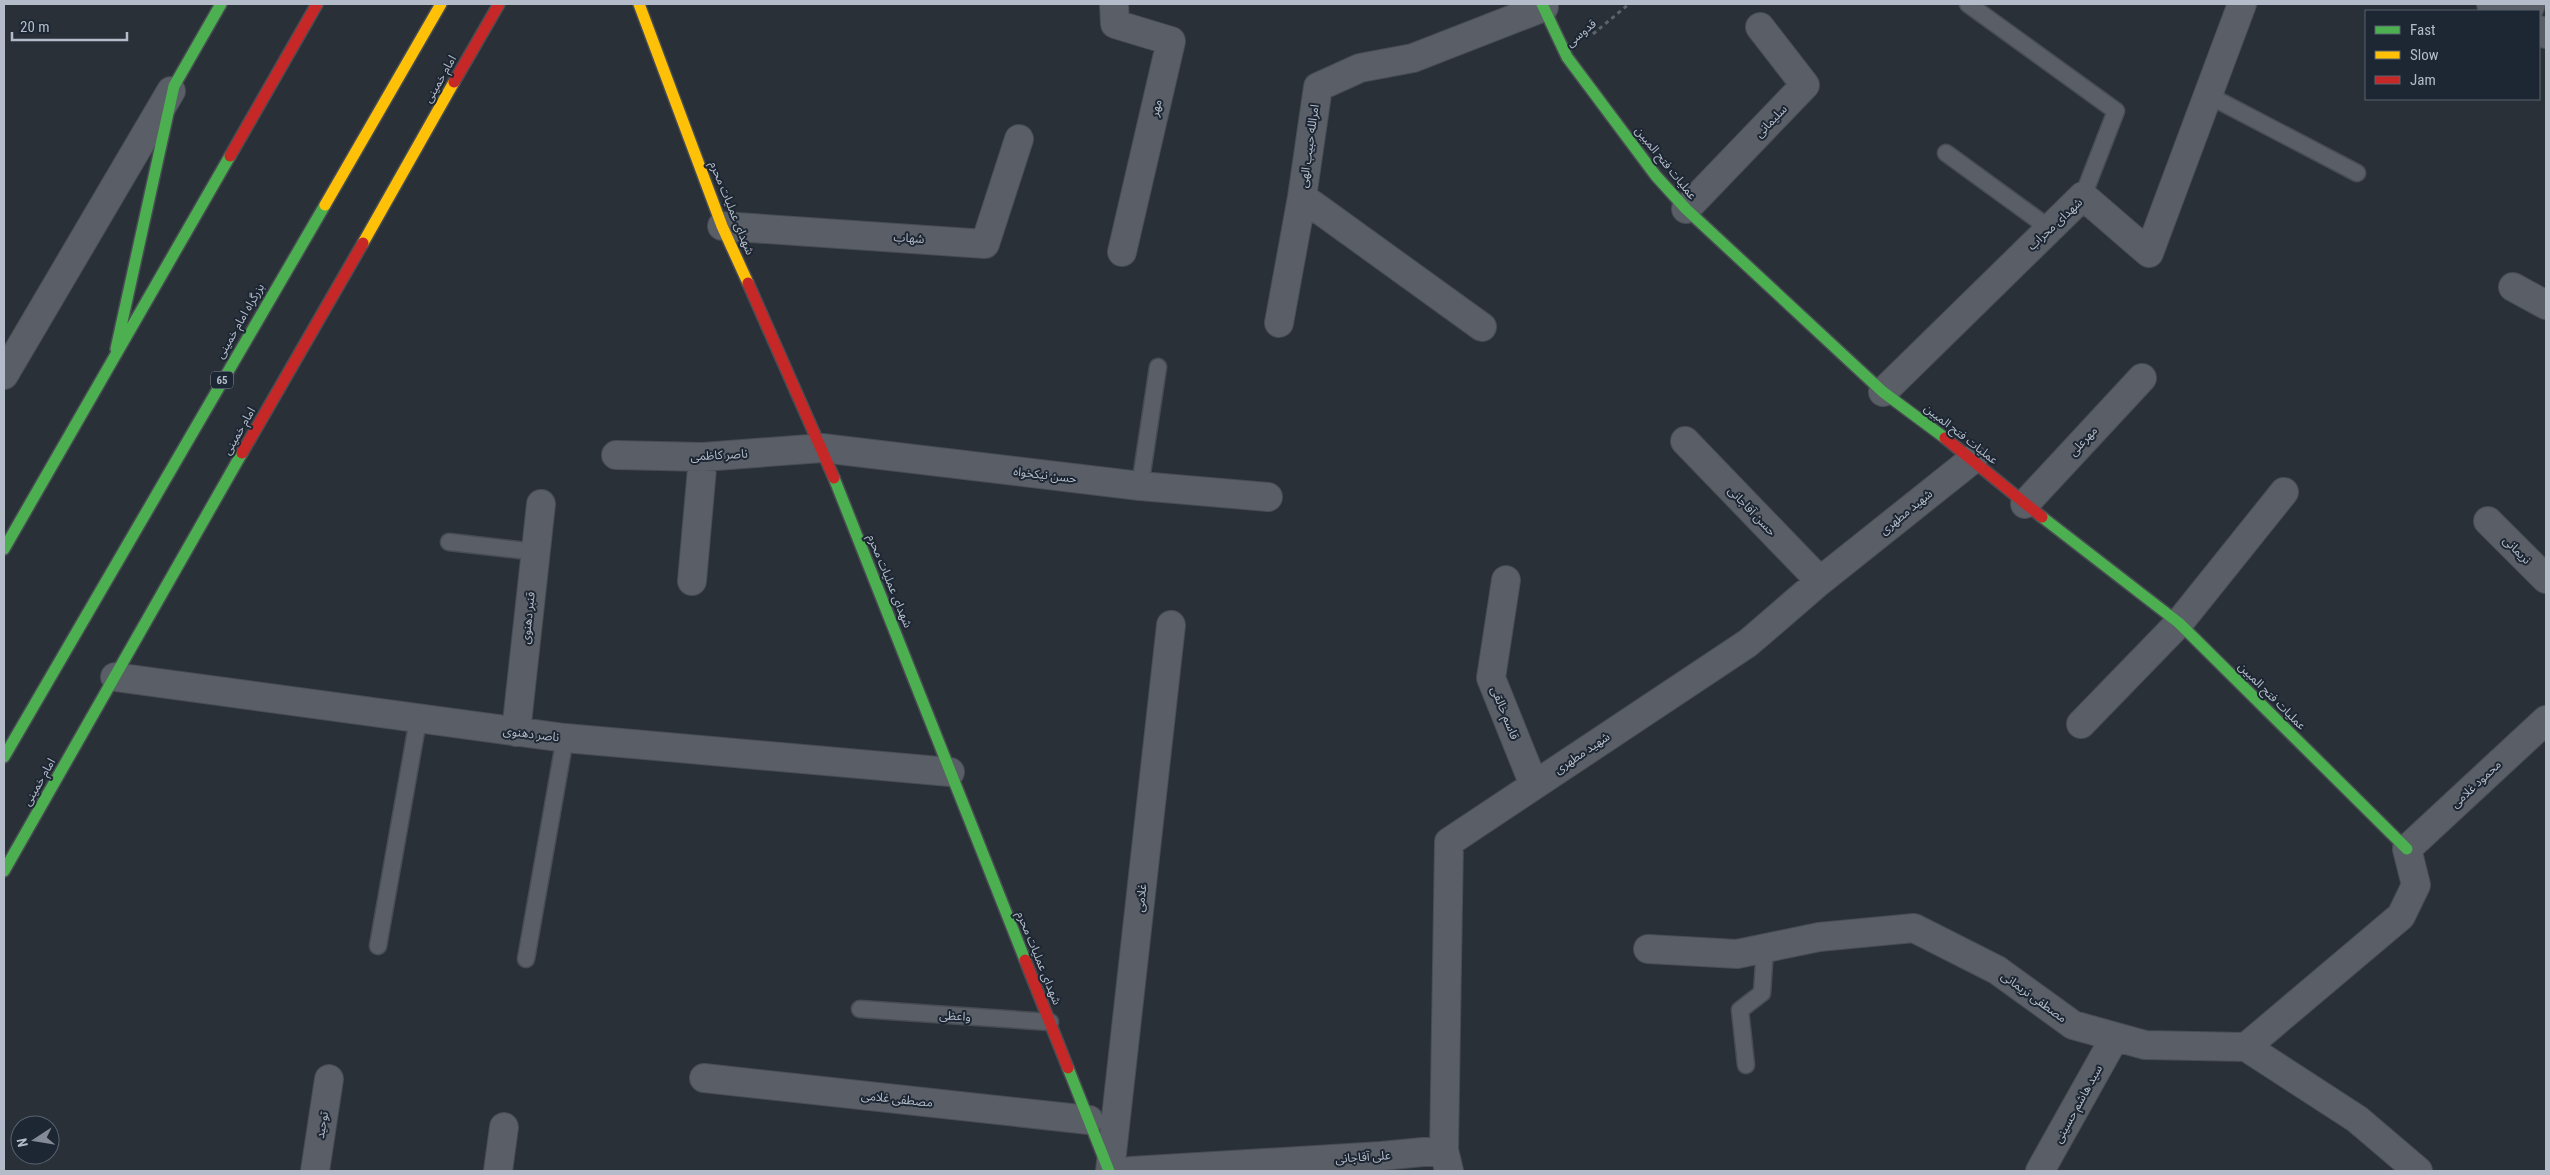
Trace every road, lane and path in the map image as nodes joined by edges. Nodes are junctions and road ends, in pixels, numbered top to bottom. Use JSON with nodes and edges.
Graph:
{"nodes":[{"id":1,"x":220,"y":4,"type":"edge"},
{"id":2,"x":317,"y":4,"type":"edge"},
{"id":3,"x":441,"y":4,"type":"edge"},
{"id":4,"x":499,"y":4,"type":"edge"},
{"id":5,"x":639,"y":4,"type":"edge"},
{"id":6,"x":1114,"y":4,"type":"edge"},
{"id":7,"x":1629,"y":4,"type":"edge"},
{"id":8,"x":1968,"y":4,"type":"edge"},
{"id":9,"x":2242,"y":4,"type":"edge"},
{"id":10,"x":2491,"y":4,"type":"edge"},
{"id":11,"x":1543,"y":5,"type":"edge"},
{"id":12,"x":2503,"y":10,"type":"edge"},
{"id":13,"x":1760,"y":27,"type":"dead end"},
{"id":14,"x":1567,"y":57,"type":"junction"},
{"id":15,"x":174,"y":86,"type":"junction"},
{"id":16,"x":2208,"y":95,"type":"junction"},
{"id":17,"x":1019,"y":139,"type":"dead end"},
{"id":18,"x":1946,"y":153,"type":"dead end"},
{"id":19,"x":2357,"y":173,"type":"dead end"},
{"id":20,"x":2083,"y":196,"type":"junction"},
{"id":21,"x":1302,"y":197,"type":"junction"},
{"id":22,"x":1686,"y":209,"type":"junction"},
{"id":23,"x":722,"y":226,"type":"junction"},
{"id":24,"x":2049,"y":228,"type":"junction"},
{"id":25,"x":1122,"y":252,"type":"dead end"},
{"id":26,"x":2513,"y":287,"type":"dead end"},
{"id":27,"x":2546,"y":305,"type":"edge"},
{"id":28,"x":1279,"y":323,"type":"dead end"},
{"id":29,"x":1482,"y":327,"type":"dead end"},
{"id":30,"x":115,"y":356,"type":"junction"},
{"id":31,"x":1158,"y":367,"type":"dead end"},
{"id":32,"x":4,"y":375,"type":"edge"},
{"id":33,"x":2142,"y":378,"type":"dead end"},
{"id":34,"x":1883,"y":392,"type":"junction"},
{"id":35,"x":1685,"y":441,"type":"dead end"},
{"id":36,"x":822,"y":448,"type":"junction"},
{"id":37,"x":616,"y":455,"type":"dead end"},
{"id":38,"x":703,"y":457,"type":"junction"},
{"id":39,"x":1973,"y":459,"type":"junction"},
{"id":40,"x":1140,"y":486,"type":"junction"},
{"id":41,"x":2284,"y":492,"type":"dead end"},
{"id":42,"x":1268,"y":497,"type":"dead end"},
{"id":43,"x":541,"y":504,"type":"dead end"},
{"id":44,"x":2025,"y":504,"type":"junction"},
{"id":45,"x":2488,"y":520,"type":"dead end"},
{"id":46,"x":450,"y":542,"type":"dead end"},
{"id":47,"x":4,"y":549,"type":"edge"},
{"id":48,"x":536,"y":552,"type":"junction"},
{"id":49,"x":2546,"y":579,"type":"edge"},
{"id":50,"x":1506,"y":580,"type":"dead end"},
{"id":51,"x":692,"y":581,"type":"dead end"},
{"id":52,"x":1820,"y":581,"type":"junction"},
{"id":53,"x":2179,"y":623,"type":"junction"},
{"id":54,"x":1171,"y":625,"type":"dead end"},
{"id":55,"x":115,"y":677,"type":"junction"},
{"id":56,"x":418,"y":720,"type":"junction"},
{"id":57,"x":2546,"y":720,"type":"edge"},
{"id":58,"x":2081,"y":724,"type":"dead end"},
{"id":59,"x":516,"y":732,"type":"junction"},
{"id":60,"x":565,"y":738,"type":"junction"},
{"id":61,"x":4,"y":757,"type":"edge"},
{"id":62,"x":950,"y":772,"type":"junction"},
{"id":63,"x":1534,"y":785,"type":"junction"},
{"id":64,"x":2407,"y":849,"type":"junction"},
{"id":65,"x":4,"y":871,"type":"edge"},
{"id":66,"x":378,"y":946,"type":"dead end"},
{"id":67,"x":1764,"y":948,"type":"junction"},
{"id":68,"x":1648,"y":949,"type":"dead end"},
{"id":69,"x":526,"y":959,"type":"dead end"},
{"id":70,"x":860,"y":1009,"type":"dead end"},
{"id":71,"x":1050,"y":1022,"type":"junction"},
{"id":72,"x":2115,"y":1036,"type":"junction"},
{"id":73,"x":2246,"y":1047,"type":"junction"},
{"id":74,"x":1746,"y":1065,"type":"dead end"},
{"id":75,"x":704,"y":1078,"type":"dead end"},
{"id":76,"x":329,"y":1079,"type":"dead end"},
{"id":77,"x":1089,"y":1120,"type":"junction"},
{"id":78,"x":504,"y":1127,"type":"dead end"},
{"id":79,"x":1446,"y":1161,"type":"edge"},
{"id":80,"x":1381,"y":1164,"type":"edge"},
{"id":81,"x":315,"y":1171,"type":"edge"},
{"id":82,"x":498,"y":1171,"type":"edge"},
{"id":83,"x":1110,"y":1171,"type":"edge"},
{"id":84,"x":1131,"y":1171,"type":"edge"},
{"id":85,"x":2040,"y":1171,"type":"edge"},
{"id":86,"x":2418,"y":1171,"type":"edge"}],
"edges":[{"from":1,"to":15,"type":"main road"},
{"from":2,"to":30,"type":"main road"},
{"from":3,"to":61,"type":"main road","name":"بزرگراه امام خمینی","number":"65"},
{"from":4,"to":55,"type":"main road","name":"امام خمینی"},
{"from":5,"to":23,"type":"main road","name":"شهدای عملیات محرم"},
{"from":6,"to":25,"type":"street","name":"مهر"},
{"from":7,"to":14,"type":"path","name":"قدوسی"},
{"from":8,"to":20,"type":"lane"},
{"from":9,"to":16,"type":"street","name":"شهدای محراب"},
{"from":10,"to":12,"type":"street"},
{"from":11,"to":14,"type":"main road","name":"عملیات فتح المبین"},
{"from":11,"to":21,"type":"street","name":"امرالله حبیب الهی"},
{"from":13,"to":22,"type":"street","name":"سلیمانی"},
{"from":14,"to":22,"type":"main road","name":"عملیات فتح المبین"},
{"from":15,"to":30,"type":"main road"},
{"from":15,"to":32,"type":"street"},
{"from":16,"to":19,"type":"lane"},
{"from":16,"to":20,"type":"street","name":"شهدای محراب"},
{"from":17,"to":23,"type":"street","name":"شهاب"},
{"from":18,"to":24,"type":"lane"},
{"from":20,"to":24,"type":"street","name":"شهدای محراب"},
{"from":21,"to":28,"type":"street","name":"امرالله حبیب الهی"},
{"from":21,"to":29,"type":"street"},
{"from":22,"to":34,"type":"main road","name":"عملیات فتح المبین"},
{"from":23,"to":36,"type":"main road","name":"شهدای عملیات محرم"},
{"from":24,"to":34,"type":"street","name":"شهدای محراب"},
{"from":26,"to":27,"type":"street"},
{"from":30,"to":47,"type":"main road"},
{"from":31,"to":40,"type":"lane"},
{"from":33,"to":44,"type":"street","name":"مهرعلی"},
{"from":34,"to":39,"type":"main road","name":"عملیات فتح المبین"},
{"from":35,"to":52,"type":"street","name":"حسن آقاجانی"},
{"from":36,"to":38,"type":"street","name":"ناصر کاظمی"},
{"from":36,"to":40,"type":"street","name":"حسن نیکخواه"},
{"from":36,"to":62,"type":"main road","name":"شهدای عملیات محرم"},
{"from":37,"to":38,"type":"street","name":"ناصر کاظمی"},
{"from":38,"to":51,"type":"street"},
{"from":39,"to":44,"type":"main road","name":"عملیات فتح المبین"},
{"from":39,"to":52,"type":"street","name":"شهید مطهری"},
{"from":40,"to":42,"type":"street","name":"حسن نیکخواه"},
{"from":41,"to":53,"type":"street"},
{"from":43,"to":48,"type":"street","name":"قنبر دهنوی"},
{"from":44,"to":53,"type":"main road","name":"عملیات فتح المبین"},
{"from":45,"to":49,"type":"street","name":"نریمانی"},
{"from":46,"to":48,"type":"lane"},
{"from":48,"to":59,"type":"street","name":"قنبر دهنوی"},
{"from":50,"to":63,"type":"street","name":"قاسم خالقی"},
{"from":52,"to":63,"type":"street","name":"شهید مطهری"},
{"from":53,"to":58,"type":"street"},
{"from":53,"to":64,"type":"main road","name":"عملیات فتح المبین"},
{"from":54,"to":83,"type":"street","name":"غلامی"},
{"from":55,"to":56,"type":"street","name":"ناصر دهنوی"},
{"from":55,"to":65,"type":"main road","name":"امام خمینی"},
{"from":56,"to":59,"type":"street","name":"ناصر دهنوی"},
{"from":56,"to":66,"type":"lane"},
{"from":57,"to":64,"type":"street","name":"محمود غلامی"},
{"from":59,"to":60,"type":"street","name":"ناصر دهنوی"},
{"from":60,"to":62,"type":"street","name":"ناصر دهنوی"},
{"from":60,"to":69,"type":"lane"},
{"from":62,"to":71,"type":"main road","name":"شهدای عملیات محرم"},
{"from":63,"to":79,"type":"street","name":"شهید مطهری"},
{"from":64,"to":73,"type":"street"},
{"from":67,"to":68,"type":"street","name":"مصطفی نریمانی"},
{"from":67,"to":72,"type":"street","name":"مصطفی نریمانی"},
{"from":67,"to":74,"type":"lane"},
{"from":70,"to":71,"type":"lane","name":"واعظی"},
{"from":71,"to":77,"type":"main road","name":"شهدای عملیات محرم"},
{"from":72,"to":73,"type":"street","name":"مصطفی نریمانی"},
{"from":72,"to":85,"type":"street","name":"سید هاشم حسینی"},
{"from":73,"to":86,"type":"street"},
{"from":75,"to":77,"type":"street","name":"مصطفی غلامی"},
{"from":76,"to":81,"type":"street","name":"توحید"},
{"from":77,"to":83,"type":"main road","name":"شهدای عملیات محرم"},
{"from":78,"to":82,"type":"street"},
{"from":79,"to":80,"type":"street","name":"علی آقاجانی"},
{"from":80,"to":84,"type":"street","name":"علی آقاجانی"}]}
